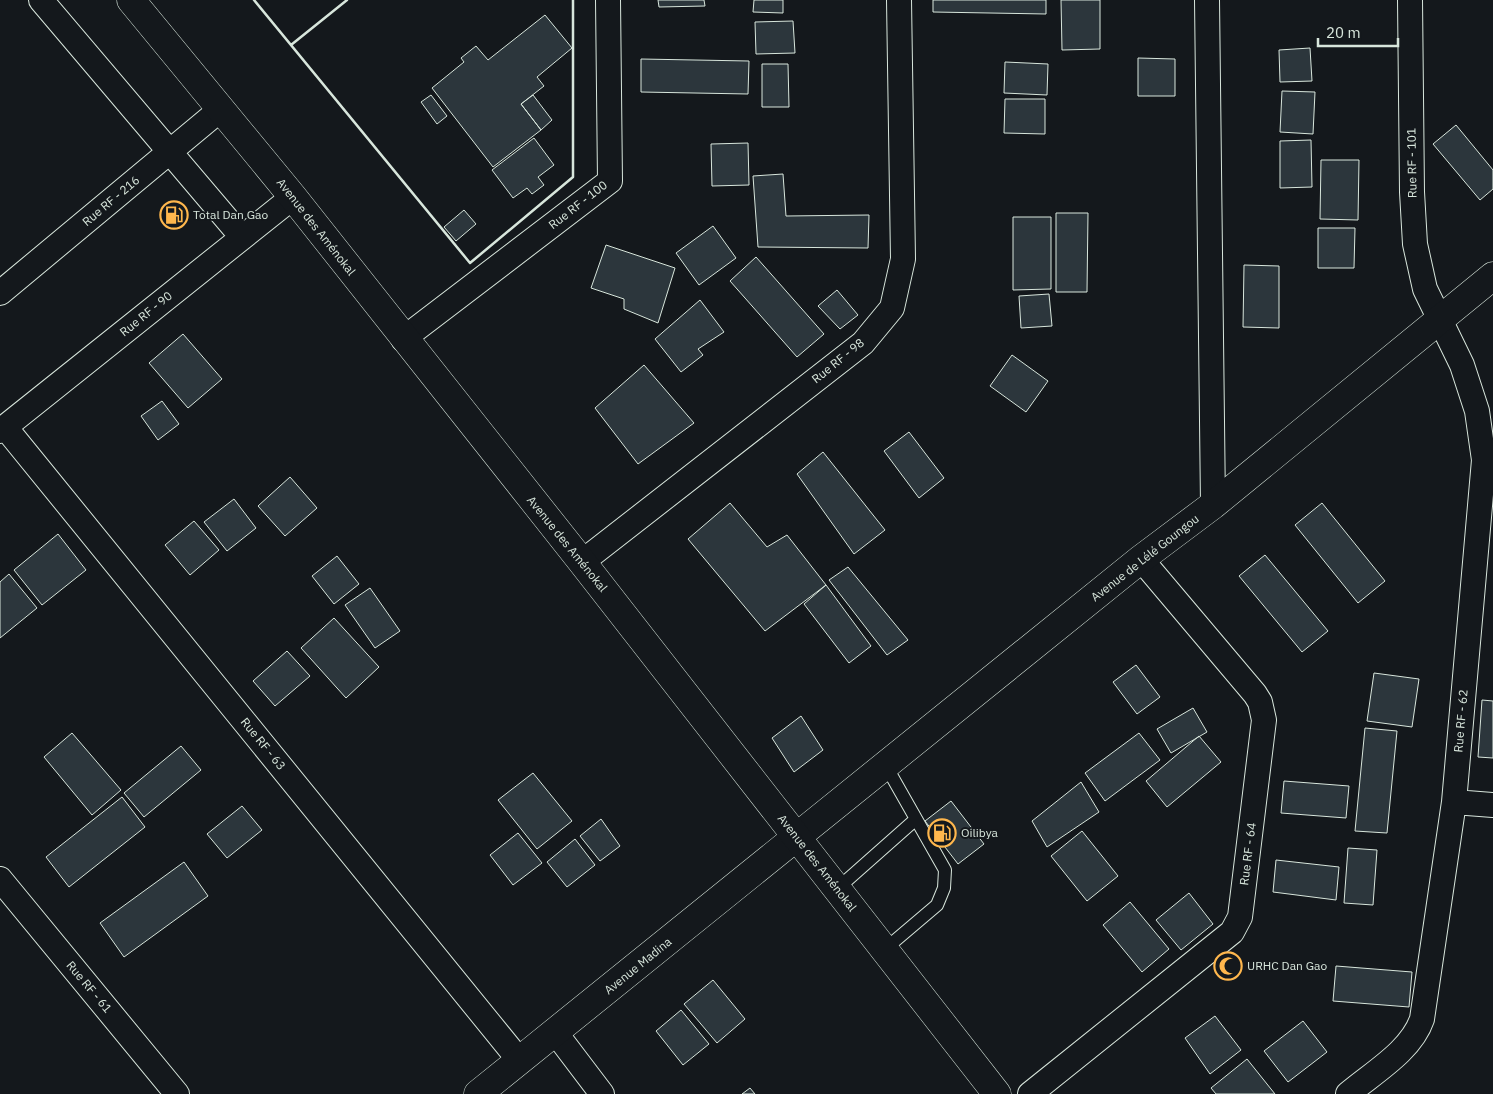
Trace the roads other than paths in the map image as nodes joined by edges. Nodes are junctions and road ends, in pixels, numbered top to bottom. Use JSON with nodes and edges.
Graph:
{"nodes":[{"id":1,"x":41,"y":0,"type":"edge"},
{"id":2,"x":131,"y":0,"type":"edge"},
{"id":3,"x":608,"y":0,"type":"edge"},
{"id":4,"x":899,"y":0,"type":"edge"},
{"id":5,"x":1206,"y":0,"type":"edge"},
{"id":6,"x":1410,"y":0,"type":"edge"},
{"id":7,"x":221,"y":109,"type":"junction"},
{"id":8,"x":170,"y":152,"type":"junction"},
{"id":9,"x":292,"y":197,"type":"junction"},
{"id":10,"x":242,"y":237,"type":"junction"},
{"id":11,"x":1493,"y":276,"type":"edge"},
{"id":12,"x":0,"y":293,"type":"edge"},
{"id":13,"x":1441,"y":321,"type":"junction"},
{"id":14,"x":403,"y":339,"type":"junction"},
{"id":15,"x":3,"y":429,"type":"edge"},
{"id":16,"x":1213,"y":505,"type":"junction"},
{"id":17,"x":1141,"y":559,"type":"junction"},
{"id":18,"x":582,"y":562,"type":"junction"},
{"id":19,"x":886,"y":766,"type":"junction"},
{"id":20,"x":1454,"y":802,"type":"junction"},
{"id":21,"x":1493,"y":805,"type":"edge"},
{"id":22,"x":916,"y":819,"type":"junction"},
{"id":23,"x":797,"y":838,"type":"junction"},
{"id":24,"x":0,"y":879,"type":"edge"},
{"id":25,"x":837,"y":889,"type":"junction"},
{"id":26,"x":884,"y":950,"type":"junction"},
{"id":27,"x":555,"y":1032,"type":"junction"},
{"id":28,"x":520,"y":1061,"type":"junction"},
{"id":29,"x":177,"y":1094,"type":"edge"},
{"id":30,"x":478,"y":1094,"type":"edge"},
{"id":31,"x":602,"y":1094,"type":"edge"},
{"id":32,"x":997,"y":1094,"type":"edge"},
{"id":33,"x":1030,"y":1094,"type":"edge"},
{"id":34,"x":1348,"y":1094,"type":"edge"}],
"edges":[{"from":1,"to":8,"type":"street"},
{"from":2,"to":7,"type":"main road","name":"Avenue des Aménokal"},
{"from":3,"to":14,"type":"street","name":"Rue RF - 100"},
{"from":4,"to":18,"type":"street","name":"Rue RF - 98"},
{"from":5,"to":16,"type":"street"},
{"from":6,"to":13,"type":"street","name":"Rue RF - 101"},
{"from":7,"to":8,"type":"street","name":"Rue RF - 216"},
{"from":7,"to":9,"type":"main road","name":"Avenue des Aménokal"},
{"from":8,"to":10,"type":"street"},
{"from":8,"to":12,"type":"street","name":"Rue RF - 216"},
{"from":9,"to":10,"type":"street","name":"Rue RF - 90"},
{"from":9,"to":14,"type":"main road","name":"Avenue des Aménokal"},
{"from":10,"to":15,"type":"street","name":"Rue RF - 90"},
{"from":11,"to":13,"type":"main road","name":"Avenue de Lélé Goungou"},
{"from":13,"to":16,"type":"main road","name":"Avenue de Lélé Goungou"},
{"from":13,"to":20,"type":"street","name":"Rue RF - 62"},
{"from":14,"to":18,"type":"main road","name":"Avenue des Aménokal"},
{"from":15,"to":28,"type":"street","name":"Rue RF - 63"},
{"from":16,"to":17,"type":"main road","name":"Avenue de Lélé Goungou"},
{"from":17,"to":19,"type":"main road","name":"Avenue de Lélé Goungou"},
{"from":17,"to":33,"type":"street","name":"Rue RF - 64"},
{"from":18,"to":23,"type":"main road","name":"Avenue des Aménokal"},
{"from":19,"to":22,"type":"lane"},
{"from":19,"to":23,"type":"main road","name":"Avenue de Lélé Goungou"},
{"from":20,"to":21,"type":"street"},
{"from":20,"to":34,"type":"street","name":"Rue RF - 62"},
{"from":22,"to":25,"type":"lane"},
{"from":22,"to":26,"type":"lane"},
{"from":23,"to":25,"type":"main road","name":"Avenue des Aménokal"},
{"from":23,"to":27,"type":"main road","name":"Avenue Madina"},
{"from":24,"to":29,"type":"street","name":"Rue RF - 61"},
{"from":25,"to":26,"type":"main road","name":"Avenue des Aménokal"},
{"from":26,"to":32,"type":"main road","name":"Avenue des Aménokal"},
{"from":27,"to":28,"type":"main road","name":"Avenue Madina"},
{"from":27,"to":31,"type":"street"},
{"from":28,"to":30,"type":"main road","name":"Avenue Madina"}]}
